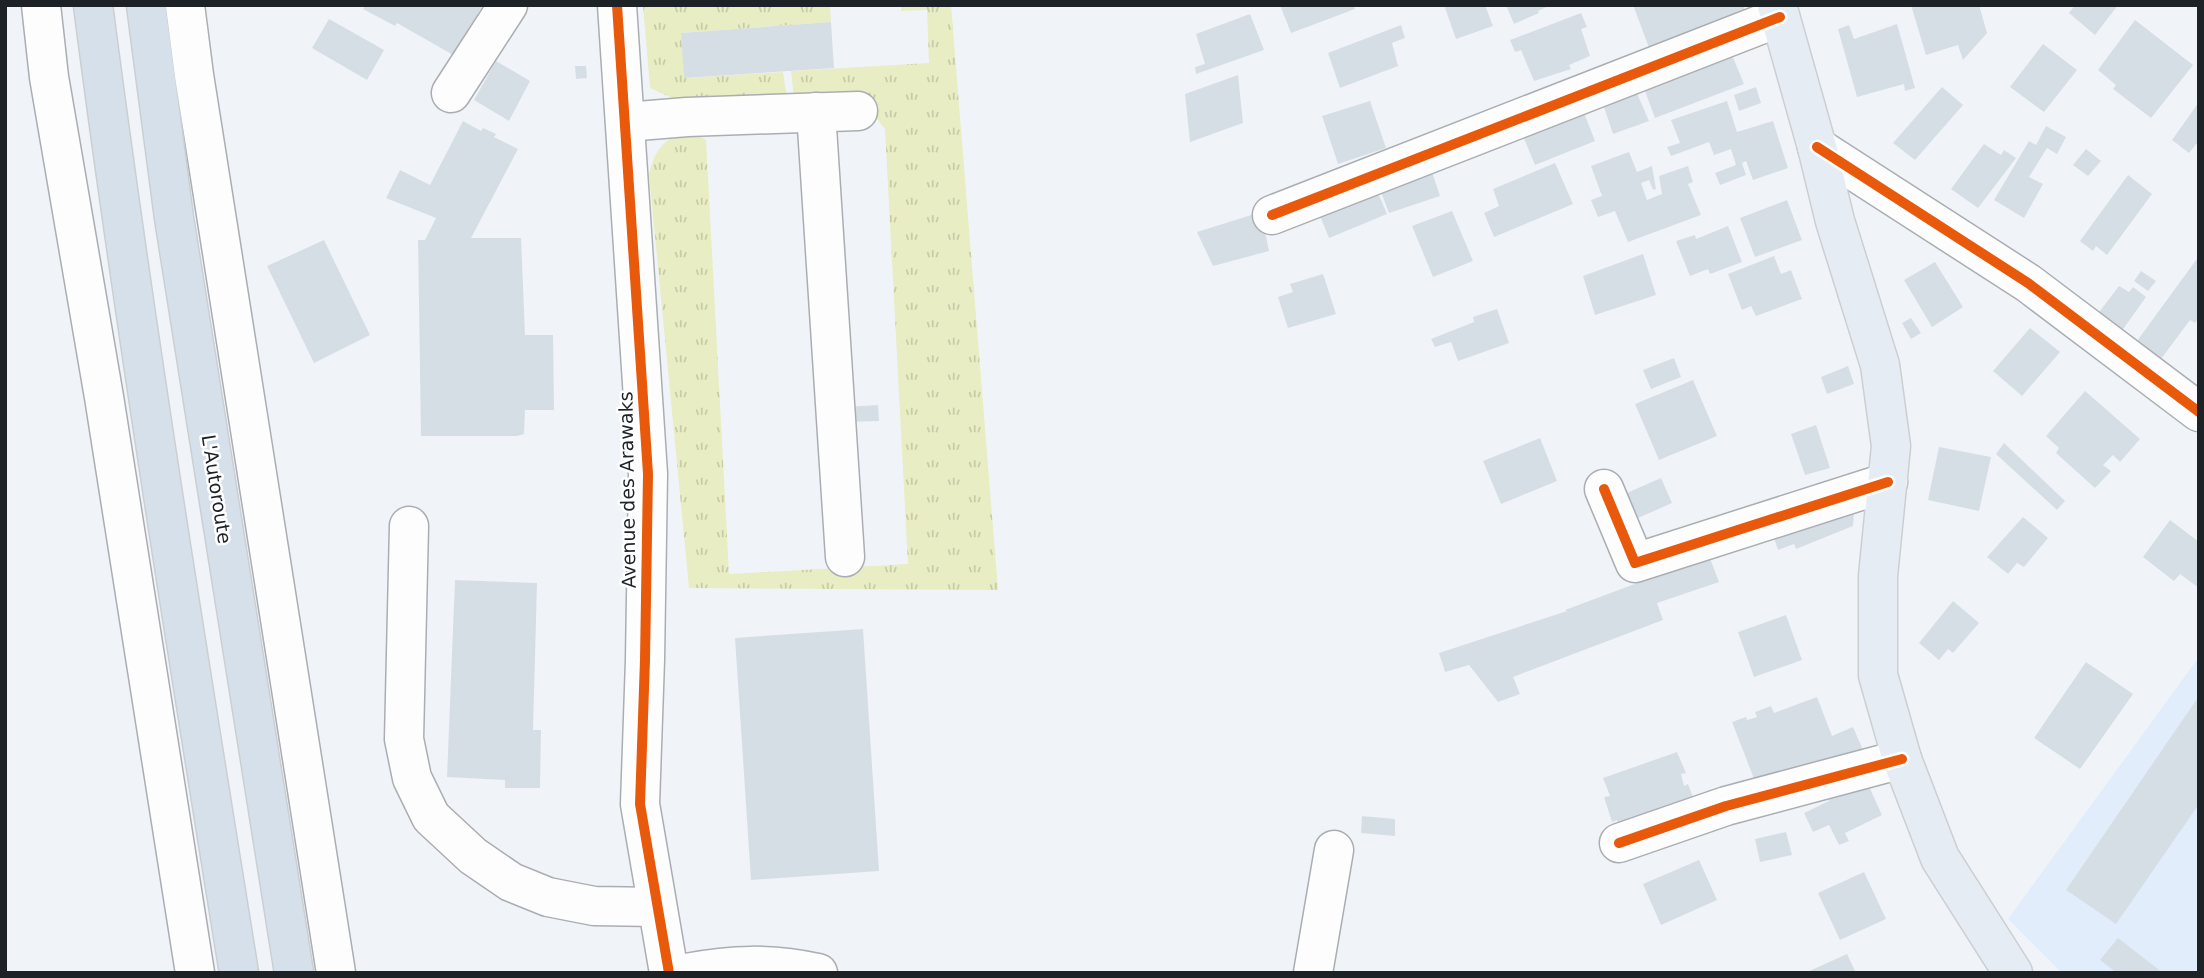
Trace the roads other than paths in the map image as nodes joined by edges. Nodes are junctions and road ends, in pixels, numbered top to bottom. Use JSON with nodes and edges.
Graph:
{"nodes":[{"id":1,"x":41,"y":5,"type":"edge"},
{"id":2,"x":93,"y":5,"type":"edge"},
{"id":3,"x":146,"y":5,"type":"edge"},
{"id":4,"x":186,"y":5,"type":"edge"},
{"id":5,"x":508,"y":5,"type":"edge"},
{"id":6,"x":617,"y":5,"type":"edge"},
{"id":7,"x":1778,"y":11,"type":"edge"},
{"id":8,"x":451,"y":93,"type":"dead end"},
{"id":9,"x":858,"y":111,"type":"dead end"},
{"id":10,"x":816,"y":112,"type":"junction"},
{"id":11,"x":626,"y":122,"type":"junction"},
{"id":12,"x":1817,"y":147,"type":"junction"},
{"id":13,"x":1272,"y":215,"type":"dead end"},
{"id":14,"x":2199,"y":412,"type":"edge"},
{"id":15,"x":1888,"y":482,"type":"junction"},
{"id":16,"x":1604,"y":489,"type":"dead end"},
{"id":17,"x":409,"y":526,"type":"dead end"},
{"id":18,"x":845,"y":557,"type":"dead end"},
{"id":19,"x":1902,"y":759,"type":"junction"},
{"id":20,"x":1619,"y":843,"type":"dead end"},
{"id":21,"x":1334,"y":850,"type":"dead end"},
{"id":22,"x":657,"y":907,"type":"junction"},
{"id":23,"x":195,"y":973,"type":"edge"},
{"id":24,"x":239,"y":973,"type":"edge"},
{"id":25,"x":294,"y":973,"type":"edge"},
{"id":26,"x":336,"y":973,"type":"edge"},
{"id":27,"x":669,"y":973,"type":"edge"},
{"id":28,"x":685,"y":973,"type":"edge"},
{"id":29,"x":818,"y":973,"type":"edge"},
{"id":30,"x":1313,"y":973,"type":"edge"},
{"id":31,"x":2013,"y":973,"type":"edge"}],
"edges":[{"from":1,"to":23,"type":"street"},
{"from":2,"to":24,"type":"highway"},
{"from":3,"to":25,"type":"highway","name":"L'Autoroute"},
{"from":4,"to":26,"type":"street"},
{"from":5,"to":8,"type":"street"},
{"from":6,"to":11,"type":"street","name":"Avenue des Arawaks"},
{"from":7,"to":12,"type":"main road"},
{"from":7,"to":13,"type":"street"},
{"from":9,"to":10,"type":"street"},
{"from":10,"to":11,"type":"street"},
{"from":10,"to":18,"type":"street"},
{"from":11,"to":22,"type":"street","name":"Avenue des Arawaks"},
{"from":12,"to":14,"type":"street"},
{"from":12,"to":15,"type":"main road"},
{"from":15,"to":16,"type":"street"},
{"from":15,"to":19,"type":"main road"},
{"from":17,"to":22,"type":"street"},
{"from":19,"to":20,"type":"street"},
{"from":19,"to":31,"type":"main road"},
{"from":21,"to":30,"type":"street"},
{"from":22,"to":27,"type":"street","name":"Avenue des Arawaks"},
{"from":28,"to":29,"type":"street"}]}
